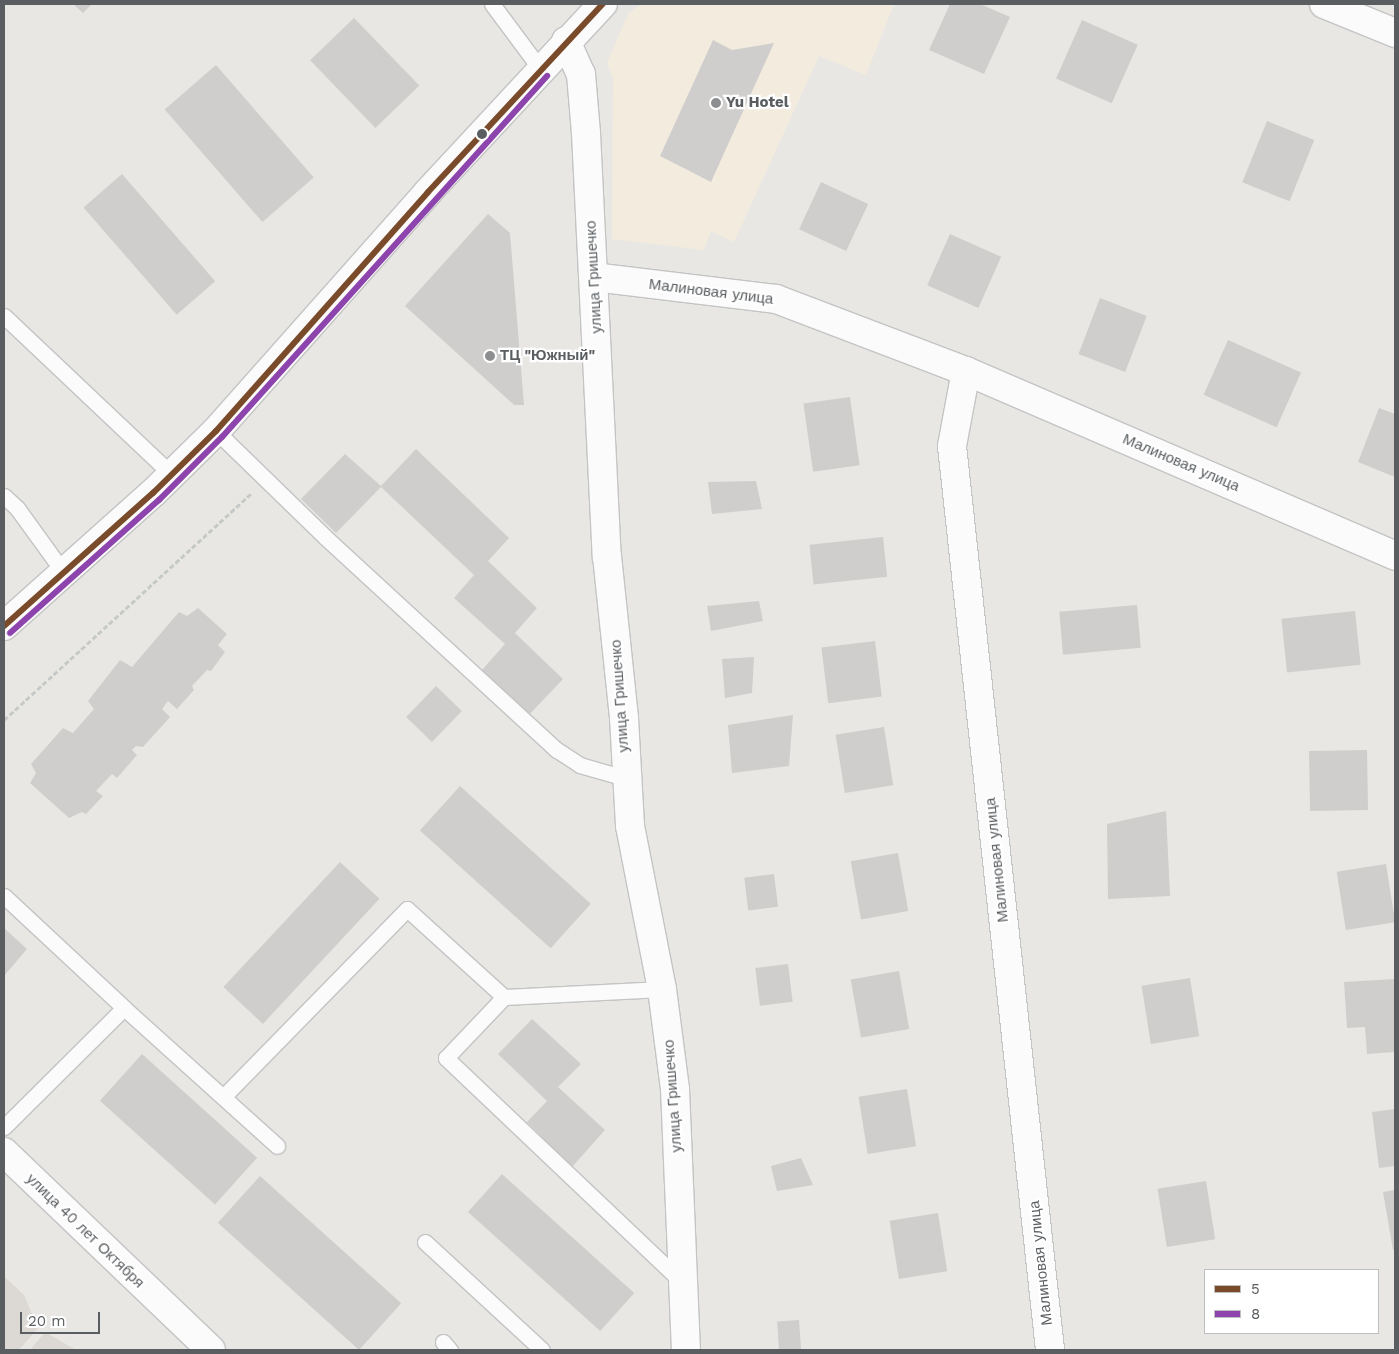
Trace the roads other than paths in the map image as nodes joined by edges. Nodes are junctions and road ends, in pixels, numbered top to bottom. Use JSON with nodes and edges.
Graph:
{"nodes":[{"id":1,"x":492,"y":4,"type":"edge"},
{"id":2,"x":603,"y":4,"type":"edge"},
{"id":3,"x":1324,"y":4,"type":"edge"},
{"id":4,"x":1395,"y":33,"type":"edge"},
{"id":5,"x":566,"y":41,"type":"junction"},
{"id":6,"x":541,"y":70,"type":"junction"},
{"id":7,"x":594,"y":277,"type":"junction"},
{"id":8,"x":4,"y":316,"type":"edge"},
{"id":9,"x":966,"y":371,"type":"junction"},
{"id":10,"x":216,"y":431,"type":"junction"},
{"id":11,"x":171,"y":474,"type":"junction"},
{"id":12,"x":4,"y":496,"type":"edge"},
{"id":13,"x":1395,"y":556,"type":"edge"},
{"id":14,"x":64,"y":573,"type":"junction"},
{"id":15,"x":4,"y":626,"type":"edge"},
{"id":16,"x":625,"y":778,"type":"junction"},
{"id":17,"x":4,"y":896,"type":"edge"},
{"id":18,"x":662,"y":989,"type":"junction"},
{"id":19,"x":504,"y":996,"type":"junction"},
{"id":20,"x":124,"y":1008,"type":"junction"},
{"id":21,"x":223,"y":1097,"type":"junction"},
{"id":22,"x":4,"y":1127,"type":"edge"},
{"id":23,"x":277,"y":1146,"type":"dead end"},
{"id":24,"x":4,"y":1152,"type":"edge"},
{"id":25,"x":425,"y":1242,"type":"dead end"},
{"id":26,"x":682,"y":1282,"type":"junction"},
{"id":27,"x":211,"y":1350,"type":"edge"},
{"id":28,"x":542,"y":1350,"type":"edge"},
{"id":29,"x":685,"y":1350,"type":"edge"},
{"id":30,"x":1050,"y":1350,"type":"edge"}],
"edges":[{"from":1,"to":6,"type":"lane"},
{"from":2,"to":5,"type":"street"},
{"from":3,"to":4,"type":"street"},
{"from":5,"to":6,"type":"street"},
{"from":5,"to":7,"type":"street","name":"улица Гришечко"},
{"from":6,"to":10,"type":"street"},
{"from":7,"to":9,"type":"street","name":"Малиновая улица"},
{"from":7,"to":16,"type":"street","name":"улица Гришечко"},
{"from":8,"to":11,"type":"lane"},
{"from":9,"to":13,"type":"street","name":"Малиновая улица"},
{"from":9,"to":30,"type":"street","name":"Малиновая улица"},
{"from":10,"to":11,"type":"street"},
{"from":10,"to":16,"type":"lane"},
{"from":11,"to":14,"type":"street"},
{"from":12,"to":14,"type":"lane"},
{"from":14,"to":15,"type":"street"},
{"from":16,"to":18,"type":"street","name":"улица Гришечко"},
{"from":17,"to":20,"type":"lane"},
{"from":18,"to":19,"type":"lane"},
{"from":18,"to":26,"type":"street","name":"улица Гришечко"},
{"from":19,"to":21,"type":"lane"},
{"from":19,"to":26,"type":"lane"},
{"from":20,"to":21,"type":"lane"},
{"from":20,"to":22,"type":"lane"},
{"from":21,"to":23,"type":"lane"},
{"from":24,"to":27,"type":"street","name":"улица 40 лет Октября"},
{"from":25,"to":28,"type":"lane"},
{"from":26,"to":29,"type":"street","name":"улица Гришечко"}]}
